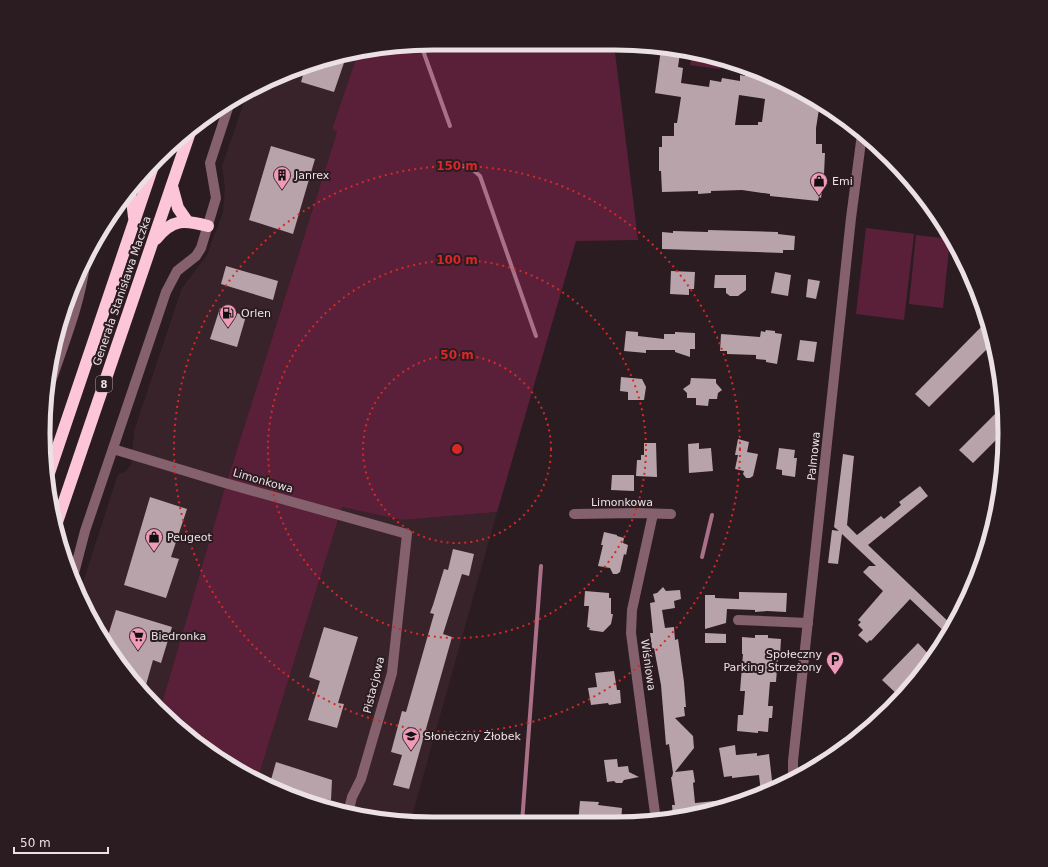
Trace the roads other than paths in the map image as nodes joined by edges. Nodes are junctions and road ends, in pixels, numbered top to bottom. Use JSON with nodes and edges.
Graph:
{"nodes":[{"id":1,"x":227,"y":110,"type":"edge"},
{"id":2,"x":187,"y":140,"type":"edge"},
{"id":3,"x":861,"y":140,"type":"edge"},
{"id":4,"x":150,"y":175,"type":"edge"},
{"id":5,"x":172,"y":185,"type":"junction"},
{"id":6,"x":131,"y":198,"type":"edge"},
{"id":7,"x":187,"y":221,"type":"junction"},
{"id":8,"x":134,"y":223,"type":"junction"},
{"id":9,"x":208,"y":226,"type":"junction"},
{"id":10,"x":153,"y":243,"type":"junction"},
{"id":11,"x":83,"y":278,"type":"edge"},
{"id":12,"x":55,"y":368,"type":"edge"},
{"id":13,"x":113,"y":448,"type":"junction"},
{"id":14,"x":52,"y":466,"type":"edge"},
{"id":15,"x":574,"y":514,"type":"dead end"},
{"id":16,"x":653,"y":514,"type":"junction"},
{"id":17,"x":671,"y":514,"type":"dead end"},
{"id":18,"x":59,"y":517,"type":"edge"},
{"id":19,"x":407,"y":534,"type":"joint"},
{"id":20,"x":75,"y":570,"type":"edge"},
{"id":21,"x":738,"y":620,"type":"dead end"},
{"id":22,"x":808,"y":623,"type":"junction"},
{"id":23,"x":793,"y":772,"type":"edge"},
{"id":24,"x":349,"y":808,"type":"edge"},
{"id":25,"x":655,"y":815,"type":"edge"}],
"edges":[{"from":1,"to":9,"type":"street"},
{"from":2,"to":5,"type":"highway","name":"Generała Stanisława Maczka","number":"8"},
{"from":3,"to":22,"type":"street","name":"Palmowa"},
{"from":4,"to":8,"type":"highway","name":"Generała Stanisława Maczka","number":"8"},
{"from":5,"to":7,"type":"highway"},
{"from":5,"to":10,"type":"highway","name":"Generała Stanisława Maczka","number":"8"},
{"from":6,"to":8,"type":"highway"},
{"from":7,"to":9,"type":"highway"},
{"from":7,"to":10,"type":"highway"},
{"from":8,"to":14,"type":"highway","name":"Generała Stanisława Maczka","number":"8"},
{"from":9,"to":13,"type":"street"},
{"from":10,"to":18,"type":"highway","name":"Generała Stanisława Maczka","number":"8"},
{"from":11,"to":12,"type":"street"},
{"from":13,"to":19,"type":"street","name":"Limonkowa"},
{"from":13,"to":20,"type":"street"},
{"from":15,"to":16,"type":"street","name":"Limonkowa"},
{"from":16,"to":17,"type":"street","name":"Limonkowa"},
{"from":16,"to":25,"type":"street","name":"Wiśniowa"},
{"from":19,"to":24,"type":"street","name":"Pistacjowa"},
{"from":21,"to":22,"type":"street"},
{"from":22,"to":23,"type":"street","name":"Palmowa"}]}
